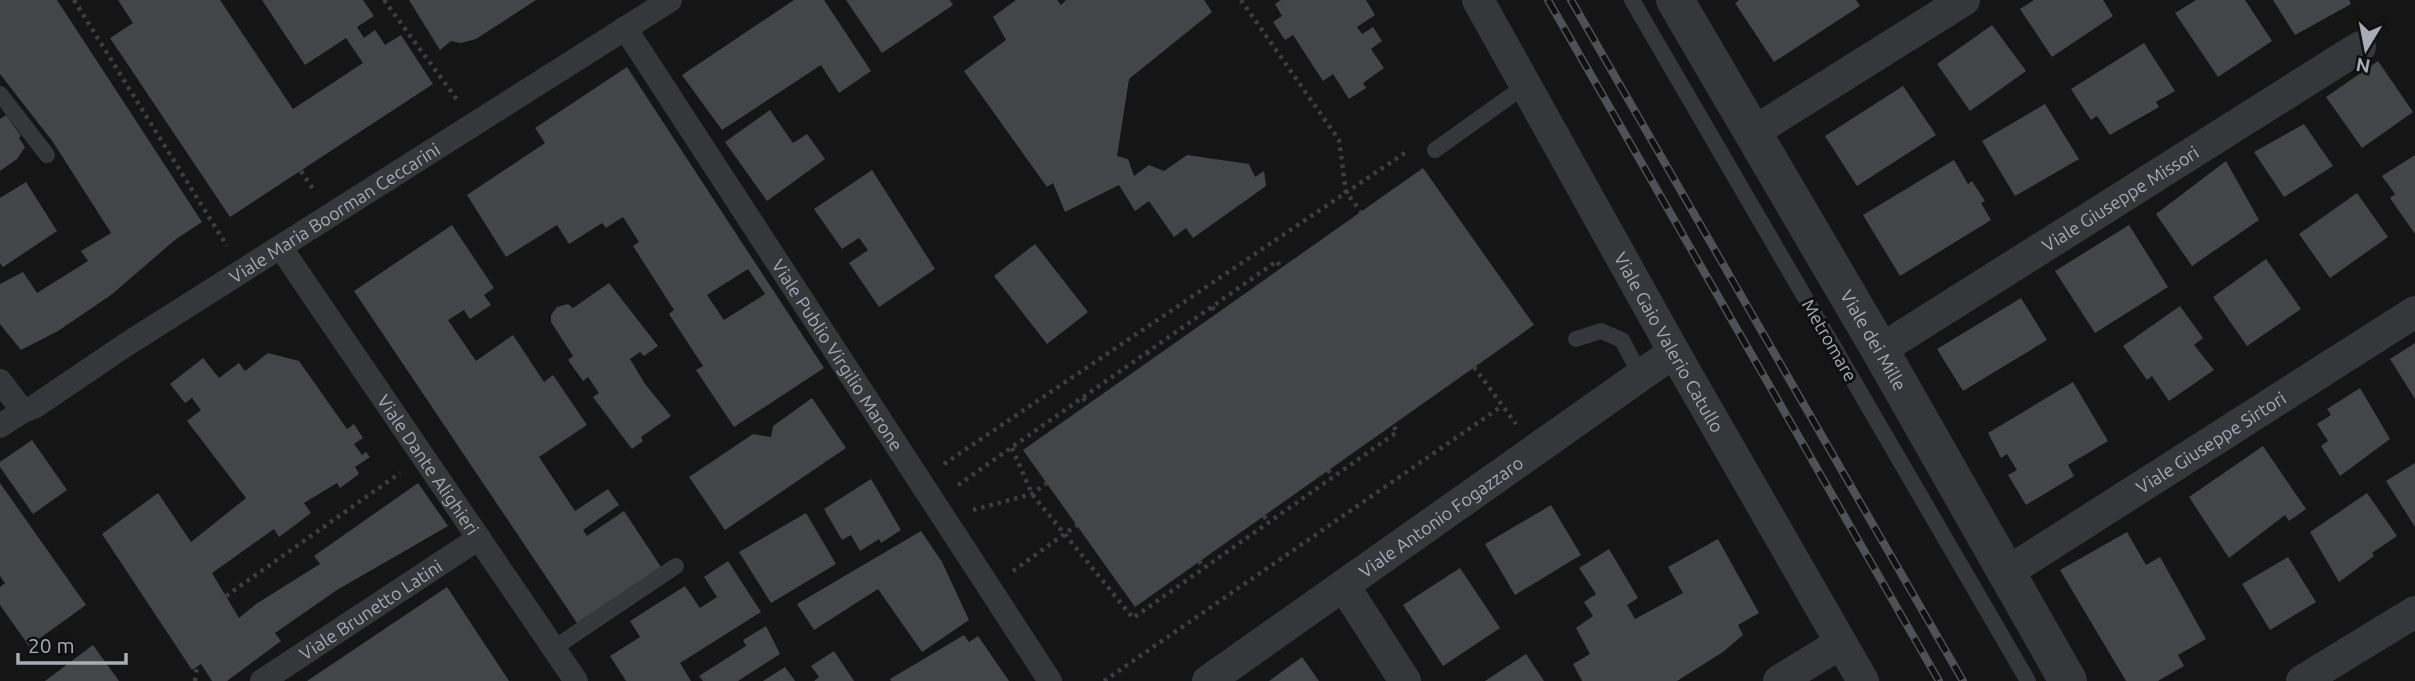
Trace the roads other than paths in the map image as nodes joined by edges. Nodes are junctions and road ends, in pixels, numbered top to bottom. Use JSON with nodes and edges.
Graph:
{"nodes":[{"id":1,"x":670,"y":0,"type":"edge"},
{"id":2,"x":1478,"y":0,"type":"edge"},
{"id":3,"x":1632,"y":0,"type":"edge"},
{"id":4,"x":1675,"y":0,"type":"edge"},
{"id":5,"x":1964,"y":0,"type":"edge"},
{"id":6,"x":625,"y":28,"type":"junction"},
{"id":7,"x":2360,"y":47,"type":"dead end"},
{"id":8,"x":1526,"y":85,"type":"junction"},
{"id":9,"x":0,"y":94,"type":"edge"},
{"id":10,"x":1752,"y":132,"type":"junction"},
{"id":11,"x":1435,"y":150,"type":"dead end"},
{"id":12,"x":47,"y":155,"type":"dead end"},
{"id":13,"x":281,"y":248,"type":"junction"},
{"id":14,"x":2415,"y":312,"type":"edge"},
{"id":15,"x":1576,"y":339,"type":"dead end"},
{"id":16,"x":1880,"y":350,"type":"junction"},
{"id":17,"x":1674,"y":352,"type":"junction"},
{"id":18,"x":1641,"y":376,"type":"junction"},
{"id":19,"x":0,"y":381,"type":"edge"},
{"id":20,"x":23,"y":411,"type":"junction"},
{"id":21,"x":0,"y":426,"type":"edge"},
{"id":22,"x":479,"y":538,"type":"junction"},
{"id":23,"x":676,"y":566,"type":"dead end"},
{"id":24,"x":2006,"y":573,"type":"junction"},
{"id":25,"x":1343,"y":586,"type":"junction"},
{"id":26,"x":2415,"y":612,"type":"edge"},
{"id":27,"x":1842,"y":643,"type":"junction"},
{"id":28,"x":554,"y":648,"type":"junction"},
{"id":29,"x":262,"y":681,"type":"edge"},
{"id":30,"x":576,"y":681,"type":"edge"},
{"id":31,"x":1050,"y":681,"type":"edge"},
{"id":32,"x":1208,"y":681,"type":"edge"},
{"id":33,"x":1405,"y":681,"type":"edge"},
{"id":34,"x":1779,"y":681,"type":"edge"},
{"id":35,"x":1863,"y":681,"type":"edge"},
{"id":36,"x":2028,"y":681,"type":"edge"},
{"id":37,"x":2068,"y":681,"type":"edge"},
{"id":38,"x":2302,"y":681,"type":"edge"}],
"edges":[{"from":1,"to":6,"type":"street","name":"Viale Maria Boorman Ceccarini"},
{"from":2,"to":8,"type":"street","name":"Viale Gaio Valerio Catullo"},
{"from":3,"to":36,"type":"lane","name":"Metromare"},
{"from":4,"to":10,"type":"street","name":"Viale dei Mille"},
{"from":5,"to":10,"type":"street"},
{"from":6,"to":13,"type":"street","name":"Viale Maria Boorman Ceccarini"},
{"from":6,"to":31,"type":"street","name":"Viale Publio Virgilio Marone"},
{"from":7,"to":16,"type":"street","name":"Viale Giuseppe Missori"},
{"from":8,"to":11,"type":"lane"},
{"from":8,"to":17,"type":"street","name":"Viale Gaio Valerio Catullo"},
{"from":9,"to":12,"type":"lane"},
{"from":10,"to":16,"type":"street","name":"Viale dei Mille"},
{"from":13,"to":20,"type":"street","name":"Viale Maria Boorman Ceccarini"},
{"from":13,"to":22,"type":"street","name":"Viale Dante Alighieri"},
{"from":14,"to":24,"type":"street","name":"Viale Giuseppe Sirtori"},
{"from":15,"to":18,"type":"lane"},
{"from":16,"to":24,"type":"street","name":"Viale dei Mille"},
{"from":17,"to":18,"type":"street","name":"Viale Antonio Fogazzaro"},
{"from":17,"to":27,"type":"street","name":"Viale Gaio Valerio Catullo"},
{"from":18,"to":25,"type":"street","name":"Viale Antonio Fogazzaro"},
{"from":19,"to":20,"type":"street"},
{"from":20,"to":21,"type":"street","name":"Viale Maria Boorman Ceccarini"},
{"from":22,"to":28,"type":"street","name":"Viale Dante Alighieri"},
{"from":22,"to":29,"type":"street","name":"Viale Brunetto Latini"},
{"from":23,"to":28,"type":"lane"},
{"from":24,"to":37,"type":"street","name":"Viale dei Mille"},
{"from":25,"to":32,"type":"street","name":"Viale Antonio Fogazzaro"},
{"from":25,"to":33,"type":"street"},
{"from":26,"to":38,"type":"street"},
{"from":27,"to":34,"type":"street"},
{"from":27,"to":35,"type":"street","name":"Viale Gaio Valerio Catullo"},
{"from":28,"to":30,"type":"street","name":"Viale Dante Alighieri"}]}
